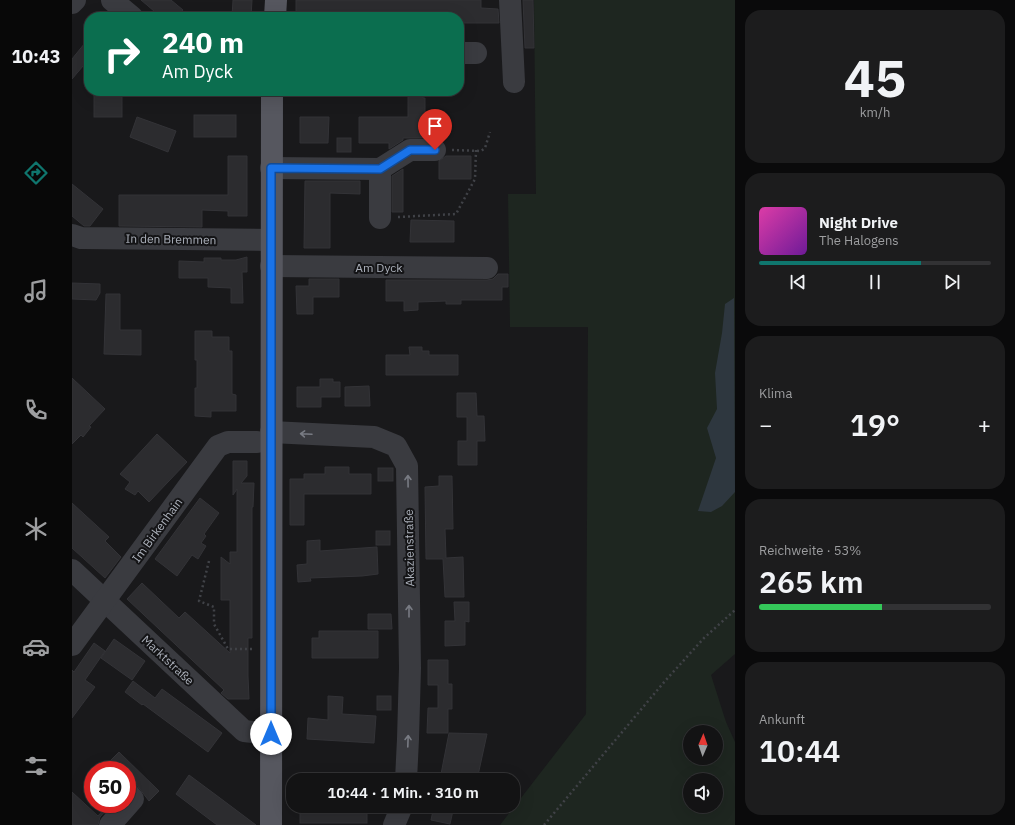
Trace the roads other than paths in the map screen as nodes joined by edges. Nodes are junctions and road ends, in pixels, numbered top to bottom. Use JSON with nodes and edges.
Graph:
{"nodes":[{"id":1,"x":75,"y":0,"type":"edge"},
{"id":2,"x":112,"y":0,"type":"edge"},
{"id":3,"x":276,"y":0,"type":"edge"},
{"id":4,"x":510,"y":0,"type":"edge"},
{"id":5,"x":72,"y":3,"type":"edge"},
{"id":6,"x":126,"y":12,"type":"edge"},
{"id":7,"x":275,"y":12,"type":"edge"},
{"id":8,"x":514,"y":82,"type":"dead end"},
{"id":9,"x":272,"y":96,"type":"edge"},
{"id":10,"x":435,"y":150,"type":"road end"},
{"id":11,"x":271,"y":168,"type":"junction"},
{"id":12,"x":380,"y":169,"type":"junction"},
{"id":13,"x":380,"y":218,"type":"road end"},
{"id":14,"x":72,"y":235,"type":"edge"},
{"id":15,"x":271,"y":240,"type":"junction"},
{"id":16,"x":271,"y":266,"type":"junction"},
{"id":17,"x":487,"y":268,"type":"dead end"},
{"id":18,"x":264,"y":437,"type":"junction"},
{"id":19,"x":72,"y":570,"type":"edge"},
{"id":20,"x":105,"y":601,"type":"junction"},
{"id":21,"x":72,"y":646,"type":"edge"},
{"id":22,"x":271,"y":734,"type":"junction"},
{"id":23,"x":406,"y":773,"type":"edge"},
{"id":24,"x":121,"y":813,"type":"edge"},
{"id":25,"x":399,"y":813,"type":"edge"},
{"id":26,"x":110,"y":825,"type":"edge"},
{"id":27,"x":271,"y":825,"type":"edge"},
{"id":28,"x":394,"y":825,"type":"edge"}],
"edges":[{"from":1,"to":5,"type":"street"},
{"from":2,"to":6,"type":"street"},
{"from":3,"to":7,"type":"main road"},
{"from":4,"to":8,"type":"street"},
{"from":9,"to":11,"type":"main road"},
{"from":10,"to":12,"type":"street"},
{"from":11,"to":12,"type":"street"},
{"from":11,"to":15,"type":"main road"},
{"from":12,"to":13,"type":"street"},
{"from":14,"to":15,"type":"street","name":"In den Bremmen"},
{"from":15,"to":16,"type":"main road"},
{"from":16,"to":17,"type":"street","name":"Am Dyck"},
{"from":16,"to":18,"type":"main road"},
{"from":18,"to":20,"type":"street","name":"Im Birkenhain"},
{"from":18,"to":22,"type":"main road"},
{"from":23,"to":18,"type":"street","name":"Akazienstraße","one_way":true},
{"from":19,"to":20,"type":"street","name":"Marktstraße"},
{"from":20,"to":21,"type":"street","name":"Im Birkenhain"},
{"from":20,"to":22,"type":"street","name":"Marktstraße"},
{"from":22,"to":27,"type":"main road"},
{"from":24,"to":26,"type":"street"},
{"from":25,"to":28,"type":"street"}]}
